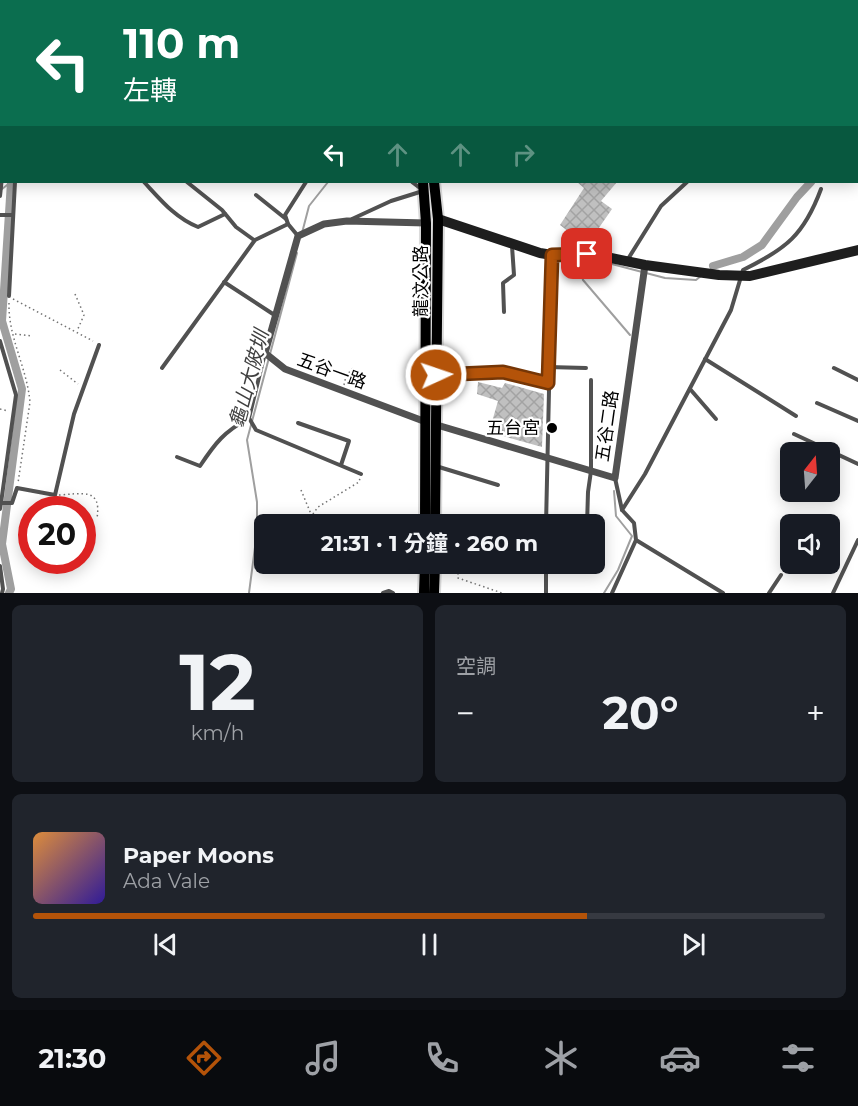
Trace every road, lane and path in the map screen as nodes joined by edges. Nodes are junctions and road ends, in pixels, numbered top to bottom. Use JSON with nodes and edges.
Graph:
{"nodes":[{"id":1,"x":15,"y":183,"type":"edge"},
{"id":2,"x":145,"y":183,"type":"edge"},
{"id":3,"x":188,"y":183,"type":"edge"},
{"id":4,"x":305,"y":183,"type":"edge"},
{"id":5,"x":437,"y":183,"type":"edge"},
{"id":6,"x":686,"y":183,"type":"edge"},
{"id":7,"x":423,"y":186,"type":"edge"},
{"id":8,"x":0,"y":187,"type":"edge"},
{"id":9,"x":821,"y":189,"type":"dead end"},
{"id":10,"x":0,"y":195,"type":"edge"},
{"id":11,"x":256,"y":195,"type":"dead end"},
{"id":12,"x":225,"y":214,"type":"junction"},
{"id":13,"x":0,"y":215,"type":"edge"},
{"id":14,"x":13,"y":215,"type":"junction"},
{"id":15,"x":438,"y":219,"type":"junction"},
{"id":16,"x":347,"y":221,"type":"junction"},
{"id":17,"x":287,"y":222,"type":"junction"},
{"id":18,"x":426,"y":223,"type":"junction"},
{"id":19,"x":298,"y":236,"type":"junction"},
{"id":20,"x":255,"y":240,"type":"junction"},
{"id":21,"x":512,"y":245,"type":"junction"},
{"id":22,"x":858,"y":250,"type":"edge"},
{"id":23,"x":552,"y":255,"type":"junction"},
{"id":24,"x":627,"y":262,"type":"junction"},
{"id":25,"x":644,"y":268,"type":"junction"},
{"id":26,"x":742,"y":276,"type":"junction"},
{"id":27,"x":224,"y":282,"type":"junction"},
{"id":28,"x":75,"y":294,"type":"dead end"},
{"id":29,"x":9,"y":297,"type":"joint"},
{"id":30,"x":504,"y":312,"type":"dead end"},
{"id":31,"x":276,"y":316,"type":"junction"},
{"id":32,"x":77,"y":332,"type":"junction"},
{"id":33,"x":13,"y":334,"type":"dead end"},
{"id":34,"x":32,"y":336,"type":"dead end"},
{"id":35,"x":0,"y":341,"type":"edge"},
{"id":36,"x":99,"y":345,"type":"joint"},
{"id":37,"x":265,"y":353,"type":"junction"},
{"id":38,"x":705,"y":359,"type":"junction"},
{"id":39,"x":549,"y":367,"type":"junction"},
{"id":40,"x":162,"y":368,"type":"dead end"},
{"id":41,"x":353,"y":368,"type":"dead end"},
{"id":42,"x":586,"y":368,"type":"dead end"},
{"id":43,"x":834,"y":368,"type":"dead end"},
{"id":44,"x":60,"y":370,"type":"dead end"},
{"id":45,"x":436,"y":375,"type":"junction"},
{"id":46,"x":591,"y":380,"type":"dead end"},
{"id":47,"x":858,"y":380,"type":"edge"},
{"id":48,"x":548,"y":383,"type":"junction"},
{"id":49,"x":690,"y":388,"type":"junction"},
{"id":50,"x":83,"y":389,"type":"junction"},
{"id":51,"x":345,"y":392,"type":"junction"},
{"id":52,"x":817,"y":403,"type":"dead end"},
{"id":53,"x":0,"y":409,"type":"edge"},
{"id":54,"x":13,"y":412,"type":"junction"},
{"id":55,"x":796,"y":416,"type":"dead end"},
{"id":56,"x":249,"y":418,"type":"junction"},
{"id":57,"x":716,"y":419,"type":"dead end"},
{"id":58,"x":858,"y":421,"type":"edge"},
{"id":59,"x":297,"y":423,"type":"dead end"},
{"id":60,"x":431,"y":423,"type":"junction"},
{"id":61,"x":794,"y":434,"type":"dead end"},
{"id":62,"x":177,"y":458,"type":"dead end"},
{"id":63,"x":546,"y":458,"type":"junction"},
{"id":64,"x":858,"y":464,"type":"edge"},
{"id":65,"x":341,"y":465,"type":"junction"},
{"id":66,"x":436,"y":466,"type":"junction"},
{"id":67,"x":591,"y":471,"type":"junction"},
{"id":68,"x":361,"y":474,"type":"joint"},
{"id":69,"x":615,"y":478,"type":"junction"},
{"id":70,"x":498,"y":485,"type":"dead end"},
{"id":71,"x":301,"y":490,"type":"dead end"},
{"id":72,"x":56,"y":495,"type":"junction"},
{"id":73,"x":0,"y":506,"type":"edge"},
{"id":74,"x":622,"y":510,"type":"junction"},
{"id":75,"x":311,"y":514,"type":"edge"},
{"id":76,"x":312,"y":514,"type":"edge"},
{"id":77,"x":426,"y":514,"type":"edge"},
{"id":78,"x":435,"y":514,"type":"edge"},
{"id":79,"x":546,"y":514,"type":"edge"},
{"id":80,"x":587,"y":514,"type":"edge"},
{"id":81,"x":97,"y":518,"type":"dead end"},
{"id":82,"x":636,"y":540,"type":"junction"},
{"id":83,"x":858,"y":540,"type":"edge"},
{"id":84,"x":0,"y":566,"type":"edge"},
{"id":85,"x":424,"y":574,"type":"edge"},
{"id":86,"x":435,"y":574,"type":"edge"},
{"id":87,"x":458,"y":574,"type":"edge"},
{"id":88,"x":546,"y":574,"type":"edge"},
{"id":89,"x":781,"y":575,"type":"dead end"},
{"id":90,"x":423,"y":590,"type":"edge"},
{"id":91,"x":2,"y":593,"type":"edge"},
{"id":92,"x":383,"y":593,"type":"edge"},
{"id":93,"x":393,"y":593,"type":"edge"},
{"id":94,"x":434,"y":593,"type":"edge"},
{"id":95,"x":502,"y":593,"type":"edge"},
{"id":96,"x":546,"y":593,"type":"edge"},
{"id":97,"x":612,"y":593,"type":"edge"},
{"id":98,"x":723,"y":593,"type":"edge"},
{"id":99,"x":769,"y":593,"type":"edge"},
{"id":100,"x":833,"y":593,"type":"edge"}],
"edges":[{"from":1,"to":14,"type":"lane"},
{"from":2,"to":12,"type":"lane"},
{"from":3,"to":12,"type":"lane"},
{"from":4,"to":17,"type":"lane"},
{"from":5,"to":7,"type":"lane"},
{"from":5,"to":15,"type":"main road","name":"龍汶公路"},
{"from":6,"to":24,"type":"lane"},
{"from":7,"to":16,"type":"lane"},
{"from":7,"to":18,"type":"main road","name":"龍汶公路"},
{"from":8,"to":10,"type":"lane"},
{"from":9,"to":26,"type":"lane"},
{"from":11,"to":17,"type":"lane"},
{"from":12,"to":20,"type":"lane"},
{"from":13,"to":14,"type":"lane"},
{"from":14,"to":29,"type":"lane"},
{"from":15,"to":18,"type":"main road"},
{"from":15,"to":21,"type":"street"},
{"from":15,"to":45,"type":"main road","name":"龍汶公路"},
{"from":16,"to":18,"type":"street"},
{"from":16,"to":19,"type":"street"},
{"from":17,"to":19,"type":"lane"},
{"from":17,"to":20,"type":"lane"},
{"from":18,"to":60,"type":"main road","name":"龍汶公路"},
{"from":19,"to":31,"type":"street"},
{"from":20,"to":27,"type":"lane"},
{"from":21,"to":23,"type":"street"},
{"from":21,"to":30,"type":"lane"},
{"from":22,"to":26,"type":"street"},
{"from":23,"to":24,"type":"street"},
{"from":23,"to":39,"type":"lane"},
{"from":24,"to":25,"type":"street"},
{"from":25,"to":26,"type":"street"},
{"from":25,"to":69,"type":"street","name":"五谷二路"},
{"from":26,"to":38,"type":"lane"},
{"from":27,"to":31,"type":"lane"},
{"from":27,"to":40,"type":"lane"},
{"from":28,"to":32,"type":"path"},
{"from":29,"to":32,"type":"path"},
{"from":31,"to":37,"type":"street"},
{"from":32,"to":36,"type":"path"},
{"from":33,"to":34,"type":"path"},
{"from":35,"to":54,"type":"lane"},
{"from":36,"to":50,"type":"lane"},
{"from":37,"to":51,"type":"street","name":"五谷一路"},
{"from":37,"to":56,"type":"lane"},
{"from":38,"to":49,"type":"lane"},
{"from":38,"to":55,"type":"lane"},
{"from":39,"to":42,"type":"lane"},
{"from":39,"to":48,"type":"lane"},
{"from":41,"to":51,"type":"path"},
{"from":43,"to":47,"type":"lane"},
{"from":44,"to":50,"type":"path"},
{"from":45,"to":48,"type":"lane"},
{"from":45,"to":60,"type":"main road","name":"龍汶公路"},
{"from":46,"to":67,"type":"lane"},
{"from":48,"to":63,"type":"lane"},
{"from":49,"to":57,"type":"lane"},
{"from":49,"to":74,"type":"lane"},
{"from":50,"to":72,"type":"lane"},
{"from":51,"to":60,"type":"street","name":"五谷一路"},
{"from":52,"to":58,"type":"lane"},
{"from":53,"to":54,"type":"path"},
{"from":54,"to":73,"type":"lane"},
{"from":56,"to":62,"type":"lane"},
{"from":56,"to":65,"type":"lane"},
{"from":59,"to":65,"type":"lane"},
{"from":60,"to":63,"type":"street","name":"五谷二路"},
{"from":60,"to":66,"type":"main road","name":"龍汶公路"},
{"from":60,"to":77,"type":"main road","name":"龍汶公路"},
{"from":61,"to":64,"type":"lane"},
{"from":63,"to":67,"type":"street","name":"五谷二路"},
{"from":63,"to":79,"type":"lane"},
{"from":65,"to":68,"type":"lane"},
{"from":66,"to":70,"type":"lane"},
{"from":66,"to":78,"type":"main road","name":"龍汶公路"},
{"from":67,"to":69,"type":"street","name":"五谷二路"},
{"from":67,"to":80,"type":"lane"},
{"from":68,"to":76,"type":"path"},
{"from":69,"to":74,"type":"lane"},
{"from":71,"to":75,"type":"path"},
{"from":72,"to":73,"type":"lane"},
{"from":72,"to":81,"type":"path"},
{"from":74,"to":82,"type":"lane"},
{"from":82,"to":97,"type":"lane"},
{"from":82,"to":98,"type":"lane"},
{"from":83,"to":100,"type":"lane"},
{"from":84,"to":91,"type":"lane"},
{"from":85,"to":90,"type":"main road"},
{"from":86,"to":94,"type":"main road"},
{"from":87,"to":95,"type":"path"},
{"from":88,"to":96,"type":"lane"},
{"from":89,"to":99,"type":"lane"},
{"from":92,"to":93,"type":"lane"}]}
